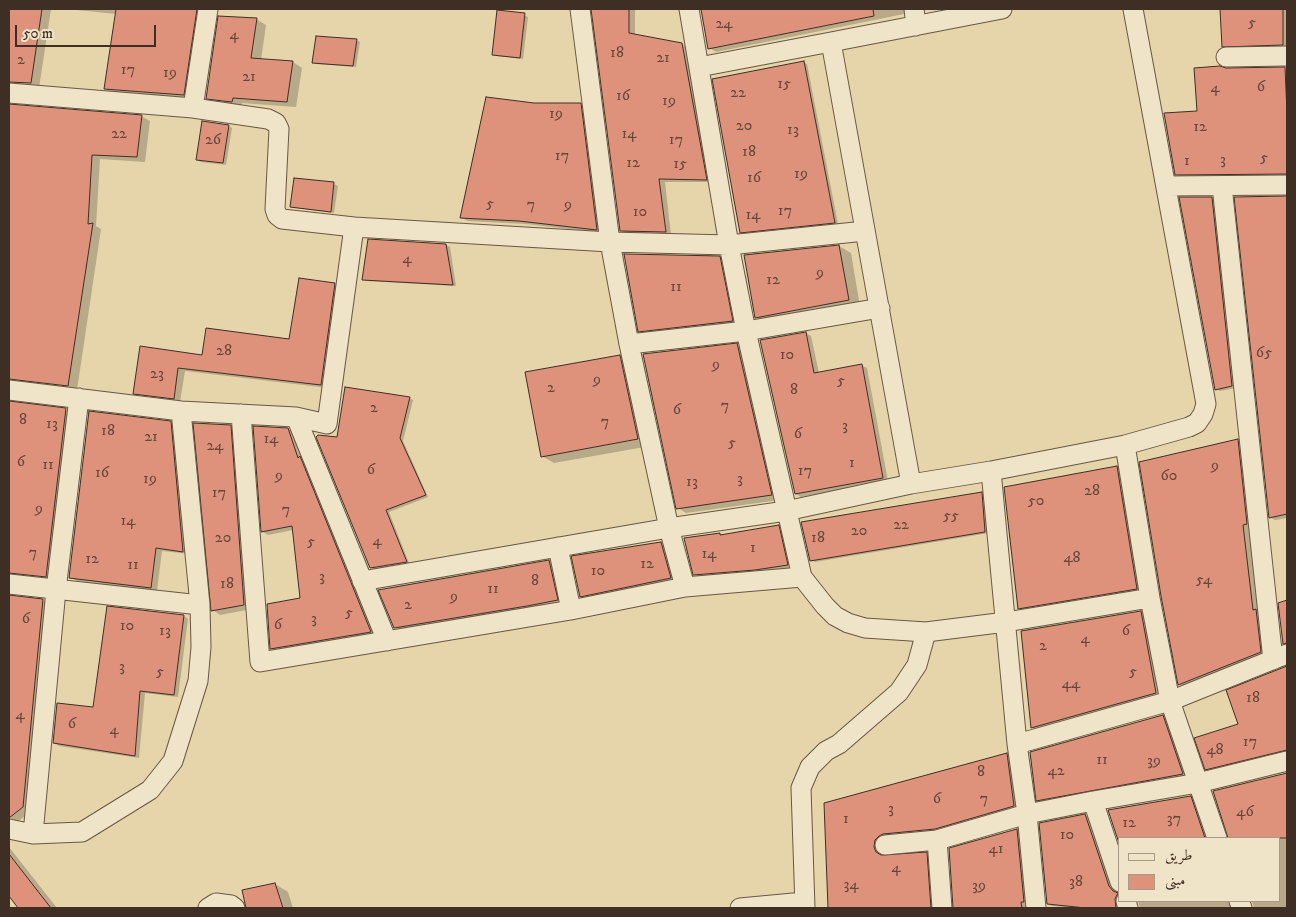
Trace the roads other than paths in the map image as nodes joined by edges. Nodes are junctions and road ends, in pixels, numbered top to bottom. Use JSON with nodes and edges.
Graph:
{"nodes":[{"id":1,"x":208,"y":9,"type":"edge"},
{"id":2,"x":580,"y":9,"type":"edge"},
{"id":3,"x":689,"y":9,"type":"edge"},
{"id":4,"x":1002,"y":9,"type":"edge"},
{"id":5,"x":1133,"y":9,"type":"edge"},
{"id":6,"x":915,"y":18,"type":"edge"},
{"id":7,"x":831,"y":42,"type":"junction"},
{"id":8,"x":1287,"y":56,"type":"edge"},
{"id":9,"x":1226,"y":57,"type":"dead end"},
{"id":10,"x":699,"y":67,"type":"junction"},
{"id":11,"x":9,"y":93,"type":"edge"},
{"id":12,"x":193,"y":108,"type":"junction"},
{"id":13,"x":1287,"y":185,"type":"edge"},
{"id":14,"x":1166,"y":186,"type":"junction"},
{"id":15,"x":1222,"y":186,"type":"junction"},
{"id":16,"x":354,"y":227,"type":"junction"},
{"id":17,"x":865,"y":231,"type":"junction"},
{"id":18,"x":610,"y":242,"type":"junction"},
{"id":19,"x":729,"y":245,"type":"junction"},
{"id":20,"x":880,"y":308,"type":"junction"},
{"id":21,"x":746,"y":331,"type":"junction"},
{"id":22,"x":629,"y":344,"type":"junction"},
{"id":23,"x":9,"y":390,"type":"edge"},
{"id":24,"x":79,"y":398,"type":"junction"},
{"id":25,"x":181,"y":411,"type":"junction"},
{"id":26,"x":241,"y":414,"type":"junction"},
{"id":27,"x":296,"y":417,"type":"junction"},
{"id":28,"x":1125,"y":445,"type":"junction"},
{"id":29,"x":991,"y":471,"type":"junction"},
{"id":30,"x":911,"y":484,"type":"junction"},
{"id":31,"x":786,"y":511,"type":"junction"},
{"id":32,"x":668,"y":528,"type":"junction"},
{"id":33,"x":558,"y":546,"type":"junction"},
{"id":34,"x":802,"y":577,"type":"junction"},
{"id":35,"x":362,"y":581,"type":"junction"},
{"id":36,"x":9,"y":584,"type":"edge"},
{"id":37,"x":685,"y":587,"type":"junction"},
{"id":38,"x":56,"y":590,"type":"junction"},
{"id":39,"x":1150,"y":598,"type":"junction"},
{"id":40,"x":200,"y":605,"type":"junction"},
{"id":41,"x":571,"y":610,"type":"junction"},
{"id":42,"x":1006,"y":622,"type":"junction"},
{"id":43,"x":926,"y":632,"type":"junction"},
{"id":44,"x":387,"y":641,"type":"junction"},
{"id":45,"x":1280,"y":657,"type":"edge"},
{"id":46,"x":1170,"y":701,"type":"junction"},
{"id":47,"x":1017,"y":744,"type":"junction"},
{"id":48,"x":1287,"y":761,"type":"edge"},
{"id":49,"x":1198,"y":783,"type":"junction"},
{"id":50,"x":1093,"y":801,"type":"junction"},
{"id":51,"x":1027,"y":814,"type":"junction"},
{"id":52,"x":9,"y":829,"type":"edge"},
{"id":53,"x":34,"y":834,"type":"junction"},
{"id":54,"x":1217,"y":837,"type":"edge"},
{"id":55,"x":937,"y":840,"type":"junction"},
{"id":56,"x":884,"y":845,"type":"dead end"},
{"id":57,"x":1118,"y":876,"type":"edge"},
{"id":58,"x":804,"y":905,"type":"edge"},
{"id":59,"x":208,"y":908,"type":"edge"},
{"id":60,"x":235,"y":908,"type":"edge"},
{"id":61,"x":740,"y":908,"type":"edge"},
{"id":62,"x":942,"y":908,"type":"edge"},
{"id":63,"x":1036,"y":908,"type":"edge"}],
"edges":[{"from":1,"to":12,"type":"street"},
{"from":2,"to":18,"type":"street"},
{"from":3,"to":10,"type":"street"},
{"from":4,"to":6,"type":"street"},
{"from":5,"to":14,"type":"street"},
{"from":6,"to":7,"type":"street"},
{"from":7,"to":10,"type":"street"},
{"from":7,"to":17,"type":"street"},
{"from":8,"to":9,"type":"street"},
{"from":10,"to":19,"type":"street"},
{"from":11,"to":12,"type":"street"},
{"from":12,"to":16,"type":"street"},
{"from":13,"to":15,"type":"street"},
{"from":14,"to":15,"type":"street"},
{"from":14,"to":28,"type":"street"},
{"from":15,"to":45,"type":"street"},
{"from":16,"to":18,"type":"street"},
{"from":16,"to":27,"type":"street"},
{"from":17,"to":19,"type":"street"},
{"from":17,"to":20,"type":"street"},
{"from":18,"to":19,"type":"street"},
{"from":18,"to":22,"type":"street"},
{"from":19,"to":21,"type":"street"},
{"from":20,"to":21,"type":"street"},
{"from":20,"to":30,"type":"street"},
{"from":21,"to":22,"type":"street"},
{"from":21,"to":31,"type":"street"},
{"from":22,"to":32,"type":"street"},
{"from":23,"to":24,"type":"street"},
{"from":24,"to":25,"type":"street"},
{"from":24,"to":38,"type":"street"},
{"from":25,"to":26,"type":"street"},
{"from":25,"to":40,"type":"street"},
{"from":26,"to":27,"type":"street"},
{"from":26,"to":44,"type":"street"},
{"from":27,"to":35,"type":"street"},
{"from":28,"to":29,"type":"street"},
{"from":28,"to":39,"type":"street"},
{"from":29,"to":30,"type":"street"},
{"from":29,"to":42,"type":"street"},
{"from":30,"to":31,"type":"street"},
{"from":31,"to":32,"type":"street"},
{"from":31,"to":34,"type":"street"},
{"from":32,"to":33,"type":"street"},
{"from":32,"to":37,"type":"street"},
{"from":33,"to":35,"type":"street"},
{"from":33,"to":41,"type":"street"},
{"from":34,"to":37,"type":"street"},
{"from":34,"to":43,"type":"street"},
{"from":35,"to":44,"type":"street"},
{"from":36,"to":38,"type":"street"},
{"from":37,"to":41,"type":"street"},
{"from":38,"to":40,"type":"street"},
{"from":38,"to":53,"type":"street"},
{"from":39,"to":42,"type":"street"},
{"from":39,"to":46,"type":"street"},
{"from":40,"to":53,"type":"street"},
{"from":41,"to":44,"type":"street"},
{"from":42,"to":43,"type":"street"},
{"from":42,"to":47,"type":"street"},
{"from":43,"to":58,"type":"street"},
{"from":45,"to":46,"type":"street"},
{"from":46,"to":47,"type":"street"},
{"from":46,"to":49,"type":"street"},
{"from":47,"to":51,"type":"street"},
{"from":48,"to":49,"type":"street"},
{"from":49,"to":50,"type":"street"},
{"from":49,"to":54,"type":"street"},
{"from":50,"to":51,"type":"street"},
{"from":50,"to":57,"type":"street"},
{"from":51,"to":55,"type":"street"},
{"from":51,"to":63,"type":"street"},
{"from":52,"to":53,"type":"street"},
{"from":55,"to":56,"type":"street"},
{"from":55,"to":62,"type":"street"},
{"from":58,"to":61,"type":"street"},
{"from":59,"to":60,"type":"street"}]}
